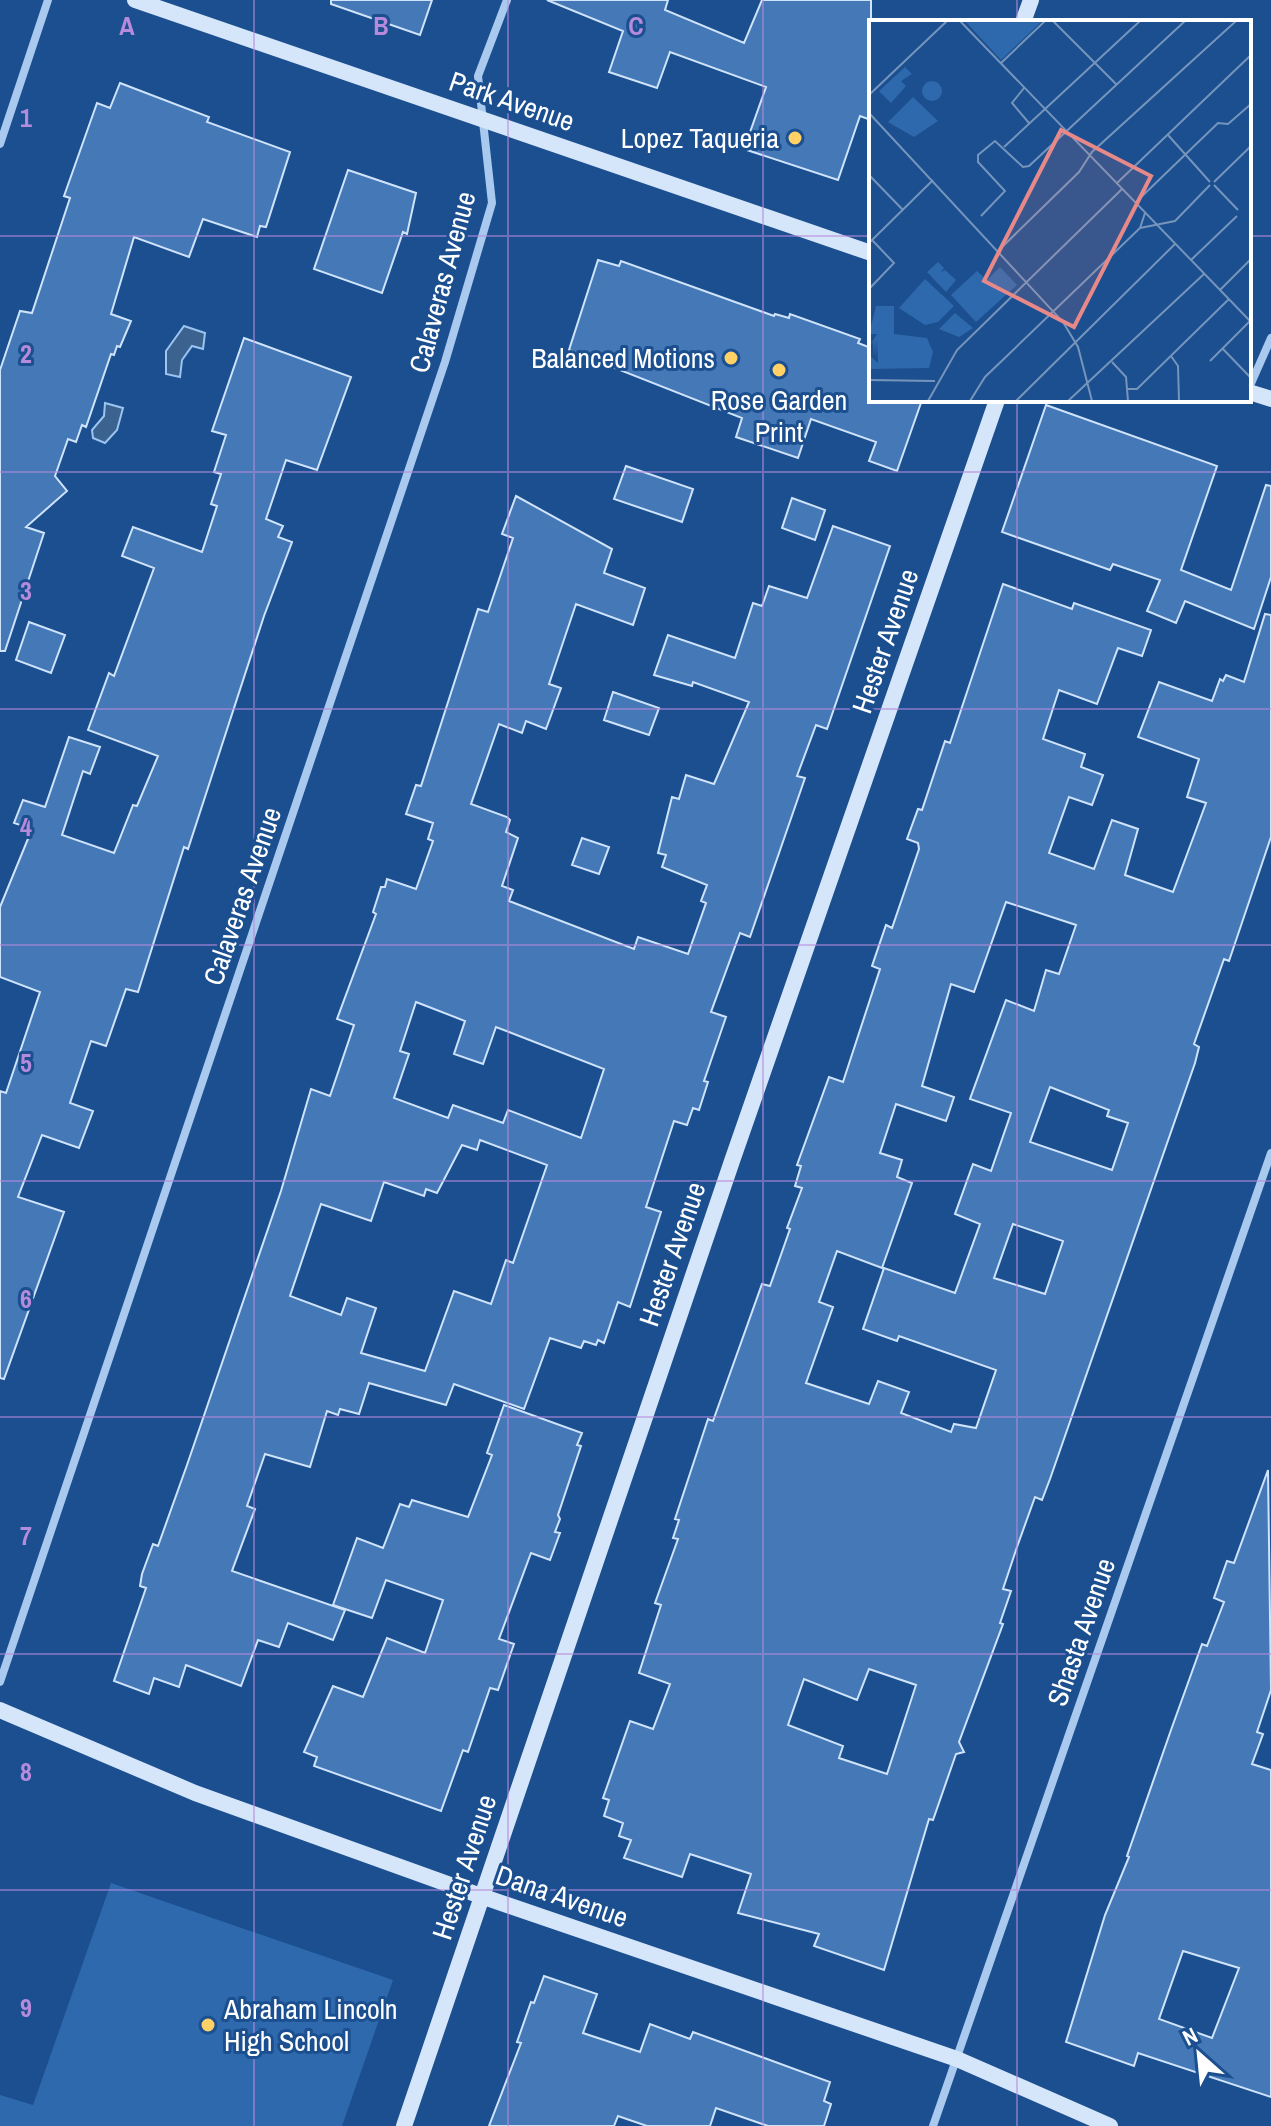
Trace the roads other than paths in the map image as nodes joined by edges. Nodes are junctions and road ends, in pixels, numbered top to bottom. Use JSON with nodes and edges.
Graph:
{"nodes":[{"id":1,"x":48,"y":0,"type":"edge"},
{"id":2,"x":135,"y":0,"type":"edge"},
{"id":3,"x":507,"y":0,"type":"edge"},
{"id":4,"x":1031,"y":0,"type":"edge"},
{"id":5,"x":1024,"y":20,"type":"edge"},
{"id":6,"x":485,"y":119,"type":"junction"},
{"id":7,"x":0,"y":144,"type":"edge"},
{"id":8,"x":869,"y":252,"type":"edge"},
{"id":9,"x":1271,"y":338,"type":"edge"},
{"id":10,"x":1251,"y":385,"type":"edge"},
{"id":11,"x":1251,"y":391,"type":"edge"},
{"id":12,"x":1271,"y":399,"type":"edge"},
{"id":13,"x":996,"y":402,"type":"edge"},
{"id":14,"x":1271,"y":1153,"type":"edge"},
{"id":15,"x":0,"y":1682,"type":"edge"},
{"id":16,"x":0,"y":1710,"type":"edge"},
{"id":17,"x":481,"y":1896,"type":"junction"},
{"id":18,"x":957,"y":2059,"type":"junction"},
{"id":19,"x":404,"y":2126,"type":"edge"},
{"id":20,"x":933,"y":2126,"type":"edge"},
{"id":21,"x":1110,"y":2126,"type":"edge"}],
"edges":[{"from":1,"to":7,"type":"street"},
{"from":2,"to":6,"type":"street","name":"Park Avenue"},
{"from":3,"to":6,"type":"street","name":"Calaveras Avenue"},
{"from":4,"to":5,"type":"street"},
{"from":6,"to":8,"type":"street","name":"Park Avenue"},
{"from":6,"to":15,"type":"street","name":"Calaveras Avenue"},
{"from":9,"to":10,"type":"street"},
{"from":11,"to":12,"type":"street"},
{"from":13,"to":17,"type":"street","name":"Hester Avenue"},
{"from":14,"to":18,"type":"street","name":"Shasta Avenue"},
{"from":16,"to":17,"type":"street","name":"Dana Avenue"},
{"from":17,"to":18,"type":"street","name":"Dana Avenue"},
{"from":17,"to":19,"type":"street","name":"Hester Avenue"},
{"from":18,"to":20,"type":"street","name":"Shasta Avenue"},
{"from":18,"to":21,"type":"street","name":"Dana Avenue"}]}
